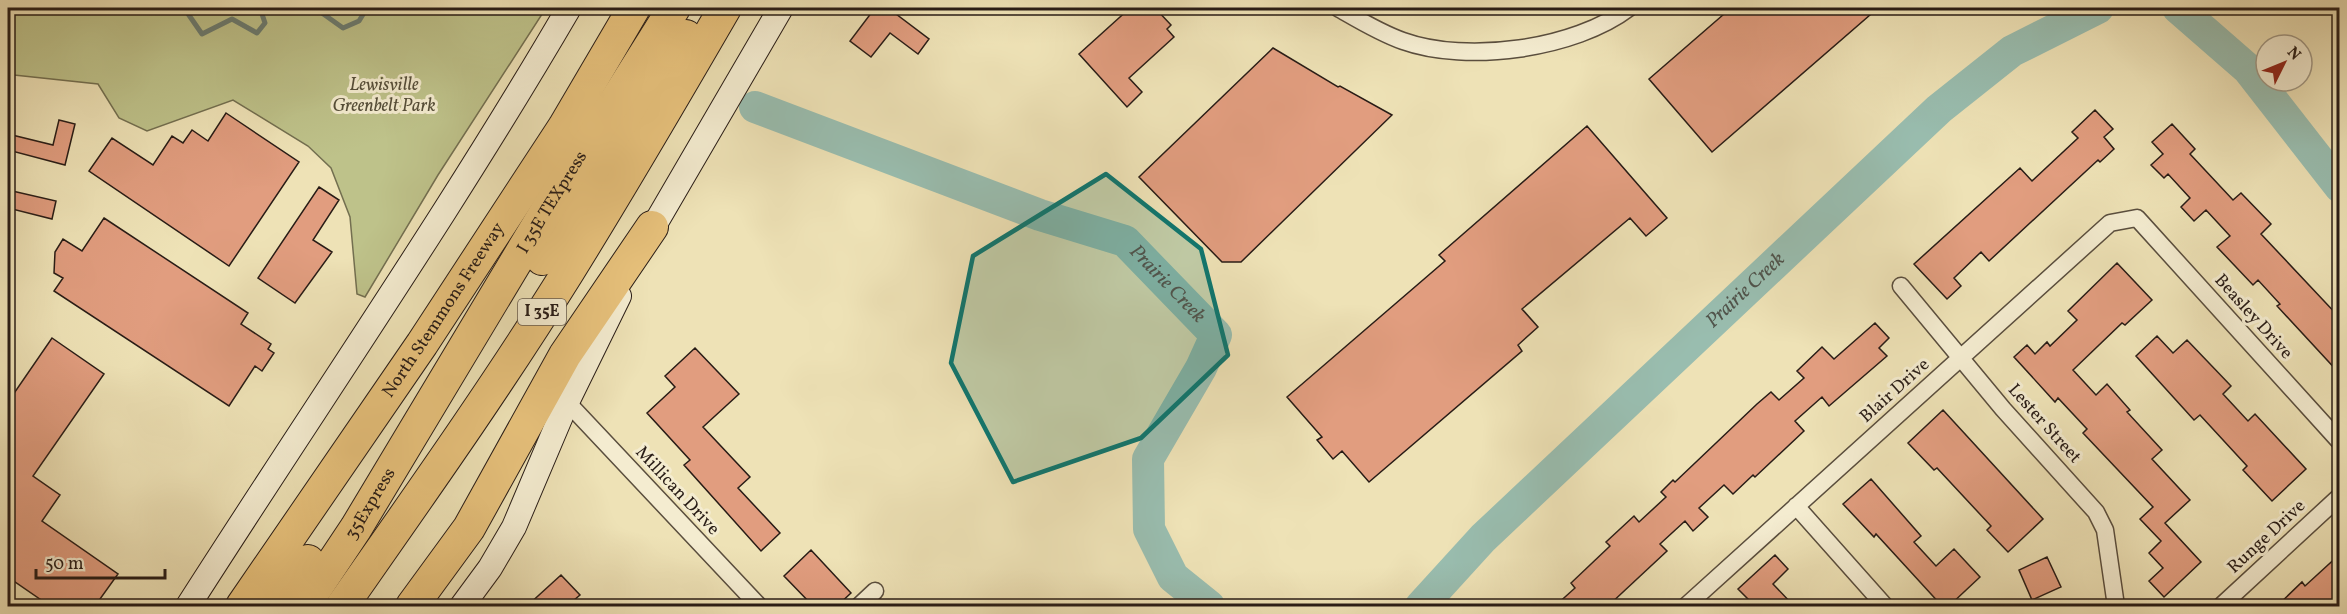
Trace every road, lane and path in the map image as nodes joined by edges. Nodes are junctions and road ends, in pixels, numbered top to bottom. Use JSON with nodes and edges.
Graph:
{"nodes":[{"id":1,"x":569,"y":8,"type":"edge"},
{"id":2,"x":634,"y":8,"type":"edge"},
{"id":3,"x":674,"y":8,"type":"edge"},
{"id":4,"x":714,"y":8,"type":"edge"},
{"id":5,"x":725,"y":8,"type":"edge"},
{"id":6,"x":781,"y":8,"type":"edge"},
{"id":7,"x":1338,"y":8,"type":"edge"},
{"id":8,"x":1629,"y":8,"type":"edge"},
{"id":9,"x":2137,"y":218,"type":"joint"},
{"id":10,"x":652,"y":227,"type":"junction"},
{"id":11,"x":1901,"y":286,"type":"dead end"},
{"id":12,"x":422,"y":345,"type":"junction"},
{"id":13,"x":1961,"y":359,"type":"junction"},
{"id":14,"x":435,"y":400,"type":"junction"},
{"id":15,"x":567,"y":402,"type":"junction"},
{"id":16,"x":2340,"y":442,"type":"edge"},
{"id":17,"x":2340,"y":496,"type":"edge"},
{"id":18,"x":1796,"y":507,"type":"junction"},
{"id":19,"x":875,"y":591,"type":"dead end"},
{"id":20,"x":188,"y":606,"type":"edge"},
{"id":21,"x":242,"y":606,"type":"edge"},
{"id":22,"x":277,"y":606,"type":"edge"},
{"id":23,"x":304,"y":606,"type":"edge"},
{"id":24,"x":342,"y":606,"type":"edge"},
{"id":25,"x":412,"y":606,"type":"edge"},
{"id":26,"x":462,"y":606,"type":"edge"},
{"id":27,"x":759,"y":606,"type":"edge"},
{"id":28,"x":859,"y":606,"type":"edge"},
{"id":29,"x":1686,"y":606,"type":"edge"},
{"id":30,"x":1885,"y":606,"type":"edge"},
{"id":31,"x":2116,"y":606,"type":"edge"},
{"id":32,"x":2221,"y":606,"type":"edge"}],
"edges":[{"from":1,"to":20,"type":"main road"},
{"from":2,"to":12,"type":"highway","name":"North Stemmons Freeway"},
{"from":3,"to":14,"type":"highway","name":"I 35E TEXpress"},
{"from":4,"to":14,"type":"highway"},
{"from":5,"to":24,"type":"highway","number":"I 35E"},
{"from":6,"to":10,"type":"main road"},
{"from":7,"to":8,"type":"street"},
{"from":9,"to":13,"type":"street","name":"Blair Drive"},
{"from":9,"to":16,"type":"street","name":"Beasley Drive"},
{"from":10,"to":15,"type":"main road"},
{"from":10,"to":25,"type":"highway"},
{"from":11,"to":13,"type":"street","name":"Lester Street"},
{"from":12,"to":21,"type":"highway","name":"North Stemmons Freeway"},
{"from":12,"to":22,"type":"highway"},
{"from":13,"to":18,"type":"street","name":"Blair Drive"},
{"from":13,"to":31,"type":"street","name":"Lester Street"},
{"from":14,"to":23,"type":"highway","name":"35Express"},
{"from":15,"to":26,"type":"main road"},
{"from":15,"to":27,"type":"street","name":"Millican Drive"},
{"from":17,"to":32,"type":"street","name":"Runge Drive"},
{"from":18,"to":29,"type":"street","name":"Blair Drive"},
{"from":18,"to":30,"type":"street"},
{"from":19,"to":28,"type":"street"}]}
